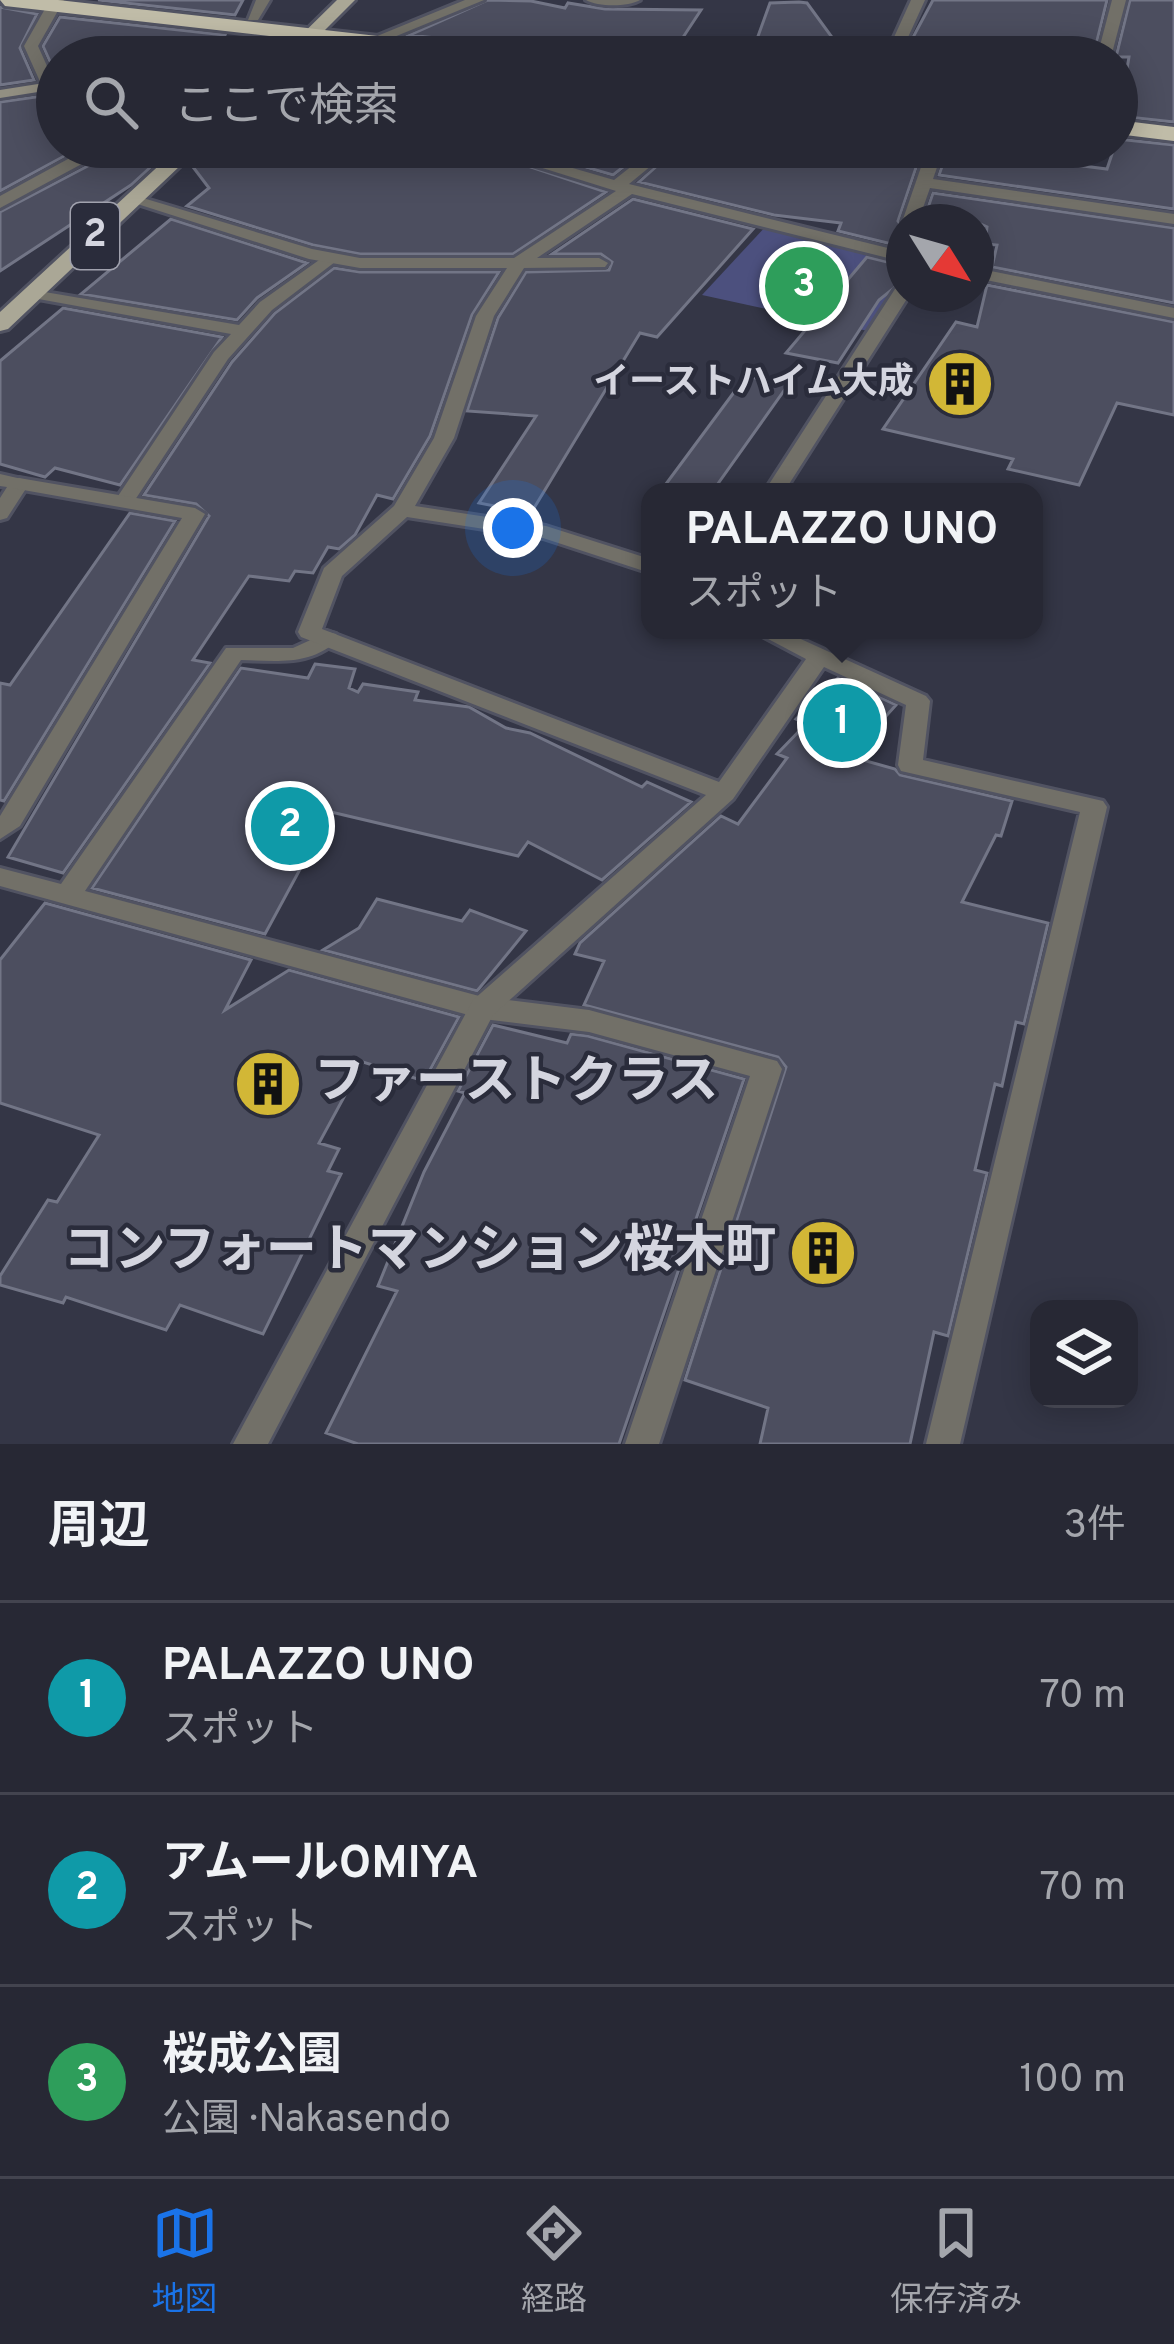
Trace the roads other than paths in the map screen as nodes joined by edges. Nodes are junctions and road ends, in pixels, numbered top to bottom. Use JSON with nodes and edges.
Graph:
{"nodes":[{"id":1,"x":5,"y":0,"type":"edge"},
{"id":2,"x":263,"y":0,"type":"edge"},
{"id":3,"x":347,"y":0,"type":"edge"},
{"id":4,"x":477,"y":0,"type":"edge"},
{"id":5,"x":593,"y":0,"type":"edge"},
{"id":6,"x":634,"y":0,"type":"edge"},
{"id":7,"x":918,"y":0,"type":"edge"},
{"id":8,"x":1119,"y":0,"type":"edge"},
{"id":9,"x":56,"y":3,"type":"edge"},
{"id":10,"x":253,"y":17,"type":"dead end"},
{"id":11,"x":312,"y":35,"type":"junction"},
{"id":12,"x":37,"y":36,"type":"edge"},
{"id":13,"x":308,"y":36,"type":"edge"},
{"id":14,"x":322,"y":36,"type":"edge"},
{"id":15,"x":385,"y":36,"type":"edge"},
{"id":16,"x":902,"y":36,"type":"edge"},
{"id":17,"x":1110,"y":36,"type":"edge"},
{"id":18,"x":36,"y":88,"type":"edge"},
{"id":19,"x":0,"y":94,"type":"edge"},
{"id":20,"x":1138,"y":130,"type":"edge"},
{"id":21,"x":1174,"y":134,"type":"edge"},
{"id":22,"x":64,"y":168,"type":"edge"},
{"id":23,"x":168,"y":168,"type":"edge"},
{"id":24,"x":556,"y":168,"type":"edge"},
{"id":25,"x":642,"y":168,"type":"edge"},
{"id":26,"x":928,"y":168,"type":"edge"},
{"id":27,"x":922,"y":182,"type":"junction"},
{"id":28,"x":0,"y":187,"type":"edge"},
{"id":29,"x":622,"y":187,"type":"junction"},
{"id":30,"x":20,"y":193,"type":"junction"},
{"id":31,"x":133,"y":200,"type":"junction"},
{"id":32,"x":0,"y":203,"type":"edge"},
{"id":33,"x":915,"y":204,"type":"edge"},
{"id":34,"x":1174,"y":219,"type":"edge"},
{"id":35,"x":886,"y":247,"type":"edge"},
{"id":36,"x":329,"y":258,"type":"junction"},
{"id":37,"x":519,"y":262,"type":"junction"},
{"id":38,"x":599,"y":263,"type":"dead end"},
{"id":39,"x":994,"y":277,"type":"edge"},
{"id":40,"x":33,"y":293,"type":"junction"},
{"id":41,"x":889,"y":312,"type":"edge"},
{"id":42,"x":1174,"y":313,"type":"edge"},
{"id":43,"x":0,"y":324,"type":"edge"},
{"id":44,"x":243,"y":331,"type":"junction"},
{"id":45,"x":9,"y":482,"type":"edge"},
{"id":46,"x":780,"y":483,"type":"edge"},
{"id":47,"x":124,"y":502,"type":"junction"},
{"id":48,"x":402,"y":510,"type":"junction"},
{"id":49,"x":0,"y":514,"type":"edge"},
{"id":50,"x":641,"y":563,"type":"edge"},
{"id":51,"x":328,"y":639,"type":"junction"},
{"id":52,"x":779,"y":639,"type":"edge"},
{"id":53,"x":818,"y":659,"type":"junction"},
{"id":54,"x":724,"y":793,"type":"junction"},
{"id":55,"x":0,"y":830,"type":"edge"},
{"id":56,"x":0,"y":877,"type":"edge"},
{"id":57,"x":68,"y":895,"type":"junction"},
{"id":58,"x":483,"y":1008,"type":"junction"},
{"id":59,"x":250,"y":1444,"type":"edge"},
{"id":60,"x":642,"y":1444,"type":"edge"},
{"id":61,"x":943,"y":1444,"type":"edge"}],
"edges":[{"from":1,"to":9,"type":"highway"},
{"from":2,"to":10,"type":"street"},
{"from":3,"to":11,"type":"main road"},
{"from":4,"to":15,"type":"street"},
{"from":5,"to":6,"type":"street"},
{"from":7,"to":16,"type":"street"},
{"from":8,"to":17,"type":"street"},
{"from":9,"to":11,"type":"highway"},
{"from":9,"to":12,"type":"street"},
{"from":11,"to":13,"type":"main road"},
{"from":11,"to":14,"type":"highway"},
{"from":18,"to":19,"type":"main road"},
{"from":20,"to":21,"type":"highway"},
{"from":22,"to":30,"type":"street"},
{"from":23,"to":31,"type":"main road","number":"2"},
{"from":24,"to":29,"type":"street"},
{"from":25,"to":29,"type":"street"},
{"from":26,"to":27,"type":"street"},
{"from":27,"to":33,"type":"street"},
{"from":27,"to":34,"type":"street"},
{"from":28,"to":30,"type":"street"},
{"from":29,"to":35,"type":"street"},
{"from":29,"to":37,"type":"street"},
{"from":30,"to":32,"type":"street"},
{"from":31,"to":36,"type":"street"},
{"from":31,"to":40,"type":"main road","number":"2"},
{"from":36,"to":37,"type":"street"},
{"from":36,"to":44,"type":"street"},
{"from":37,"to":38,"type":"street"},
{"from":37,"to":48,"type":"street"},
{"from":39,"to":42,"type":"street"},
{"from":40,"to":43,"type":"main road","number":"2"},
{"from":40,"to":44,"type":"street"},
{"from":41,"to":46,"type":"street"},
{"from":44,"to":47,"type":"street"},
{"from":45,"to":47,"type":"street"},
{"from":45,"to":49,"type":"street"},
{"from":47,"to":55,"type":"street"},
{"from":48,"to":50,"type":"street"},
{"from":48,"to":51,"type":"street"},
{"from":51,"to":54,"type":"street"},
{"from":51,"to":57,"type":"street"},
{"from":52,"to":53,"type":"street"},
{"from":53,"to":54,"type":"street"},
{"from":53,"to":61,"type":"street"},
{"from":54,"to":58,"type":"street"},
{"from":56,"to":57,"type":"street"},
{"from":57,"to":58,"type":"street"},
{"from":58,"to":59,"type":"street"},
{"from":58,"to":60,"type":"street"}]}
